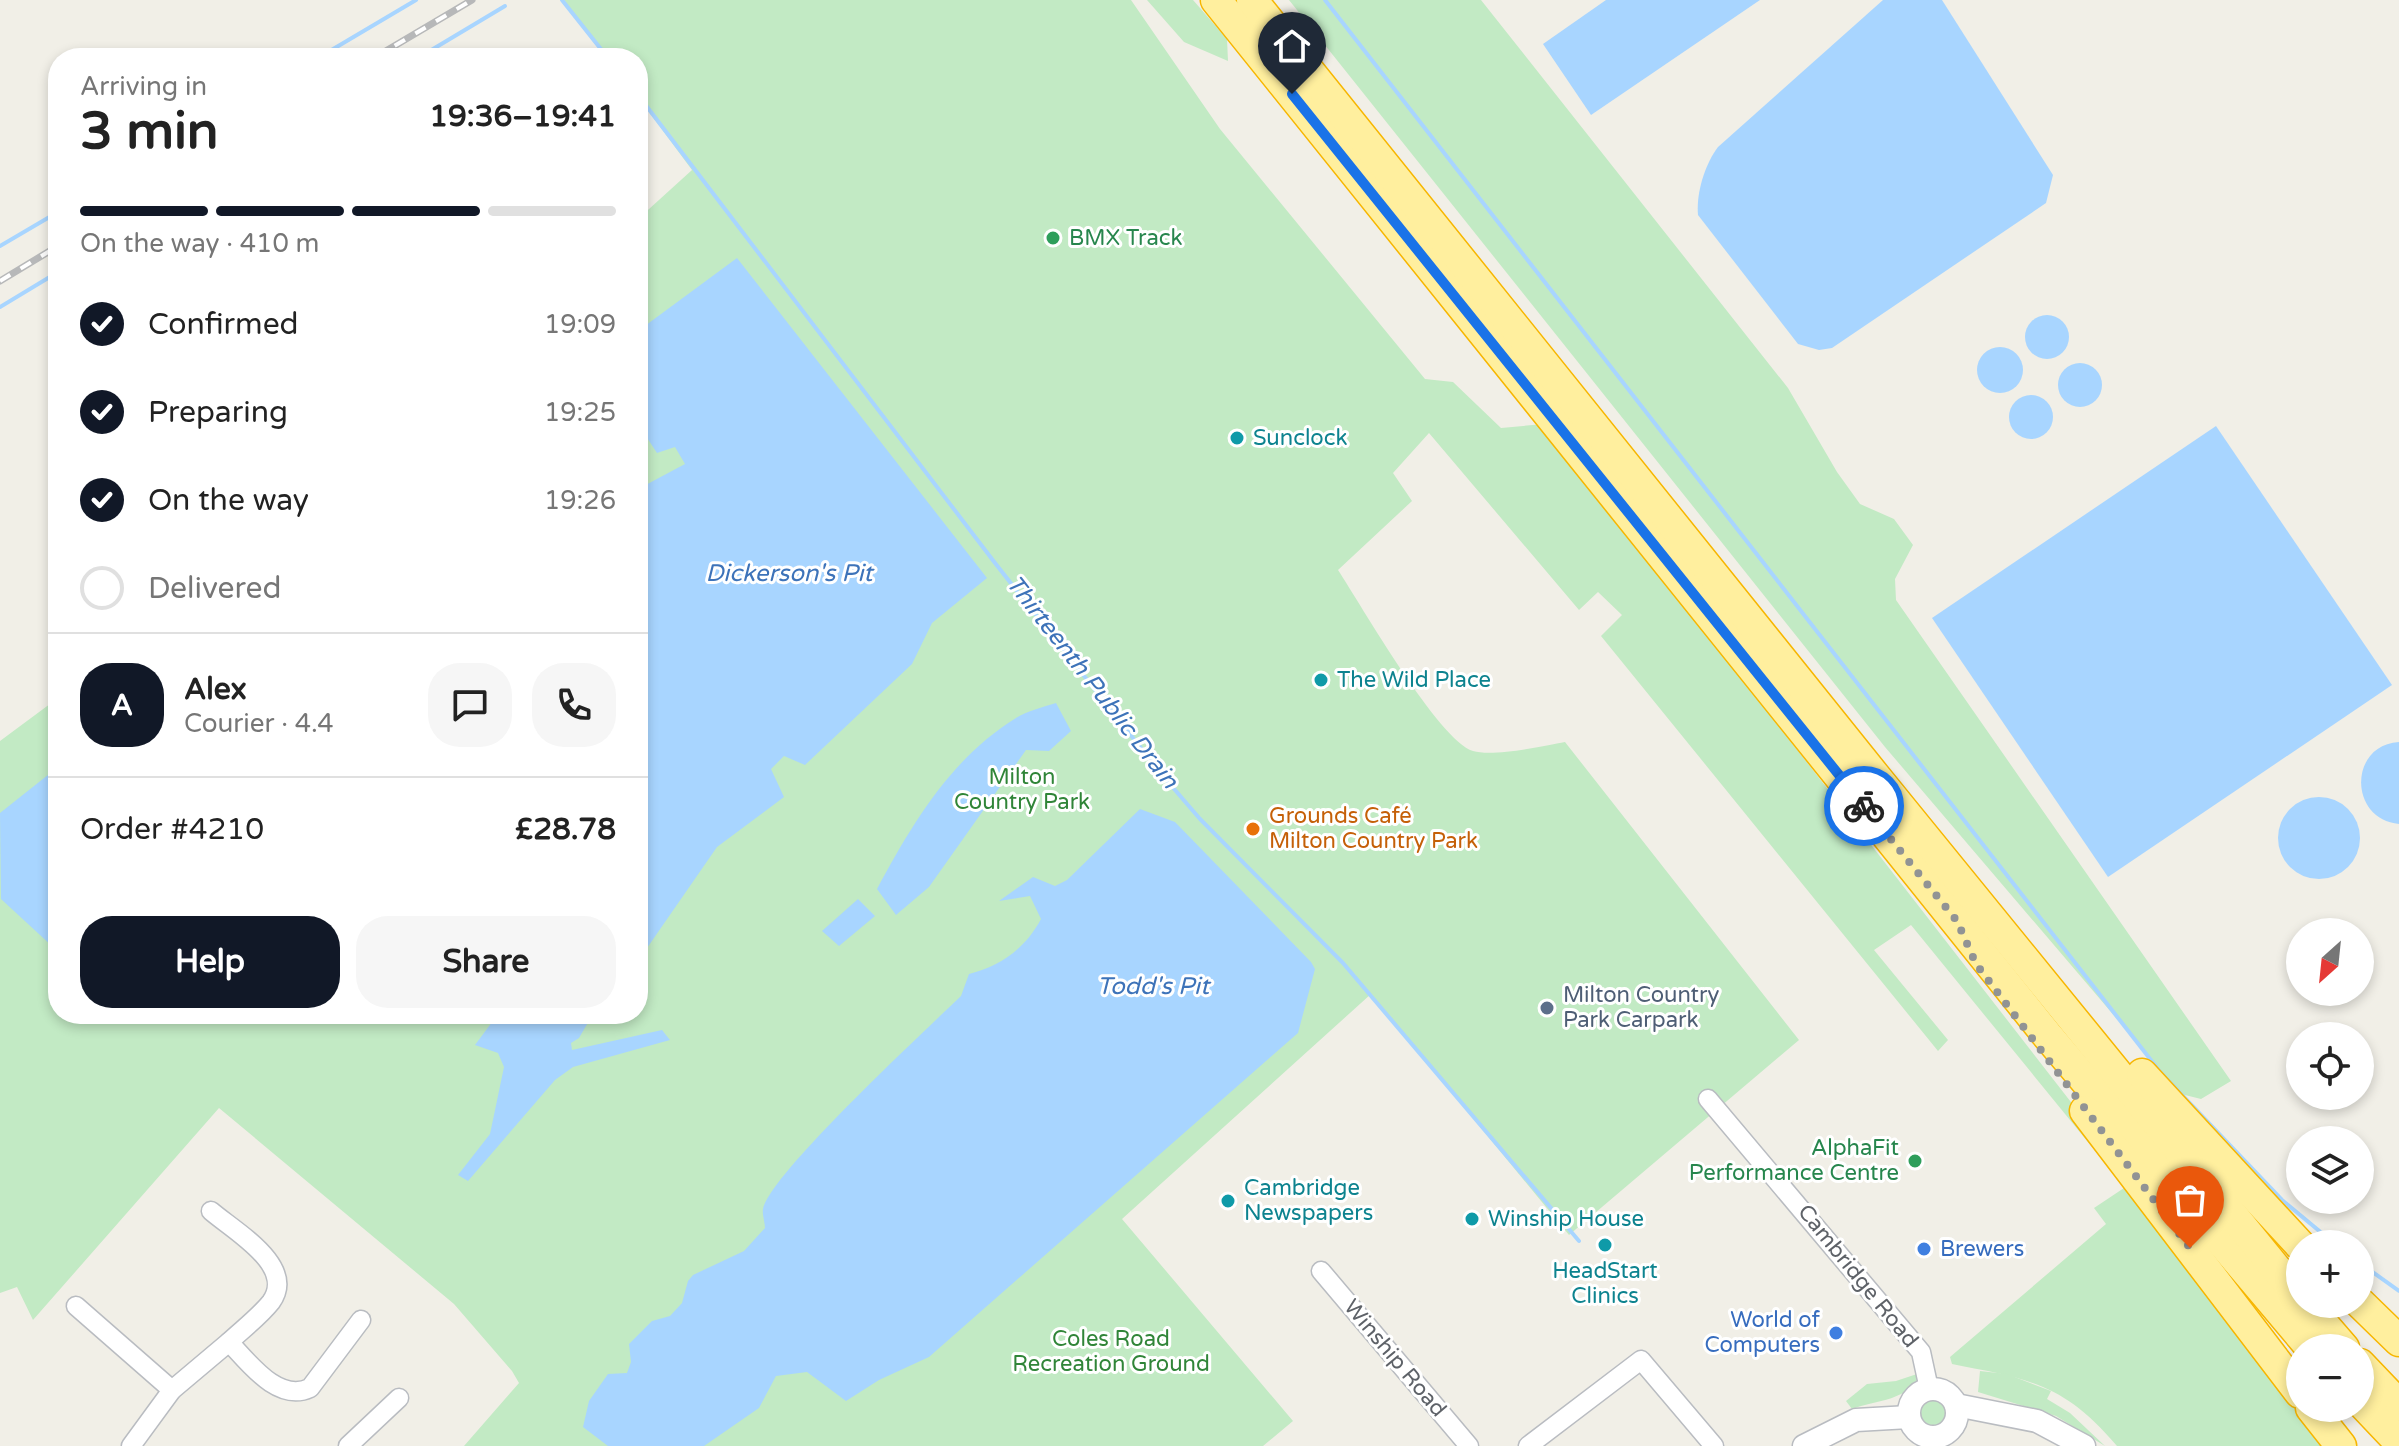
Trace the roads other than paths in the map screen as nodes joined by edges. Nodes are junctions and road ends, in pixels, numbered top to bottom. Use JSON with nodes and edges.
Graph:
{"nodes":[{"id":1,"x":1216,"y":0,"type":"edge"},
{"id":2,"x":1252,"y":0,"type":"edge"},
{"id":3,"x":1957,"y":921,"type":"junction"},
{"id":4,"x":2034,"y":971,"type":"junction"},
{"id":5,"x":1708,"y":1099,"type":"dead end"},
{"id":6,"x":211,"y":1211,"type":"dead end"},
{"id":7,"x":2286,"y":1230,"type":"edge"},
{"id":8,"x":1321,"y":1271,"type":"dead end"},
{"id":9,"x":2286,"y":1281,"type":"edge"},
{"id":10,"x":76,"y":1306,"type":"dead end"},
{"id":11,"x":2374,"y":1317,"type":"edge"},
{"id":12,"x":2318,"y":1318,"type":"edge"},
{"id":13,"x":361,"y":1320,"type":"dead end"},
{"id":14,"x":2299,"y":1334,"type":"edge"},
{"id":15,"x":2332,"y":1334,"type":"edge"},
{"id":16,"x":2399,"y":1341,"type":"edge"},
{"id":17,"x":229,"y":1342,"type":"junction"},
{"id":18,"x":2286,"y":1374,"type":"edge"},
{"id":19,"x":2374,"y":1379,"type":"edge"},
{"id":20,"x":1929,"y":1389,"type":"junction"},
{"id":21,"x":172,"y":1390,"type":"junction"},
{"id":22,"x":399,"y":1398,"type":"dead end"},
{"id":23,"x":1956,"y":1405,"type":"junction"},
{"id":24,"x":2399,"y":1405,"type":"edge"},
{"id":25,"x":2374,"y":1416,"type":"edge"},
{"id":26,"x":1909,"y":1417,"type":"junction"},
{"id":27,"x":2322,"y":1422,"type":"edge"},
{"id":28,"x":2399,"y":1442,"type":"edge"},
{"id":29,"x":131,"y":1446,"type":"edge"},
{"id":30,"x":348,"y":1446,"type":"edge"},
{"id":31,"x":1469,"y":1446,"type":"edge"},
{"id":32,"x":1528,"y":1446,"type":"edge"},
{"id":33,"x":1714,"y":1446,"type":"edge"},
{"id":34,"x":1804,"y":1446,"type":"edge"},
{"id":35,"x":2084,"y":1446,"type":"edge"},
{"id":36,"x":2341,"y":1446,"type":"edge"}],
"edges":[{"from":1,"to":3,"type":"highway"},
{"from":2,"to":4,"type":"highway"},
{"from":3,"to":14,"type":"highway"},
{"from":3,"to":18,"type":"highway"},
{"from":4,"to":7,"type":"highway"},
{"from":4,"to":9,"type":"highway"},
{"from":5,"to":20,"type":"street","name":"Cambridge Road"},
{"from":6,"to":17,"type":"street"},
{"from":8,"to":31,"type":"street","name":"Winship Road"},
{"from":10,"to":21,"type":"street"},
{"from":11,"to":16,"type":"highway"},
{"from":12,"to":15,"type":"highway"},
{"from":13,"to":17,"type":"street"},
{"from":17,"to":21,"type":"street"},
{"from":19,"to":24,"type":"highway"},
{"from":20,"to":23,"type":"street"},
{"from":20,"to":26,"type":"street"},
{"from":21,"to":29,"type":"street"},
{"from":22,"to":30,"type":"street"},
{"from":23,"to":26,"type":"street"},
{"from":23,"to":35,"type":"street"},
{"from":25,"to":28,"type":"highway"},
{"from":26,"to":34,"type":"street"},
{"from":27,"to":36,"type":"highway"},
{"from":32,"to":33,"type":"street"}]}
